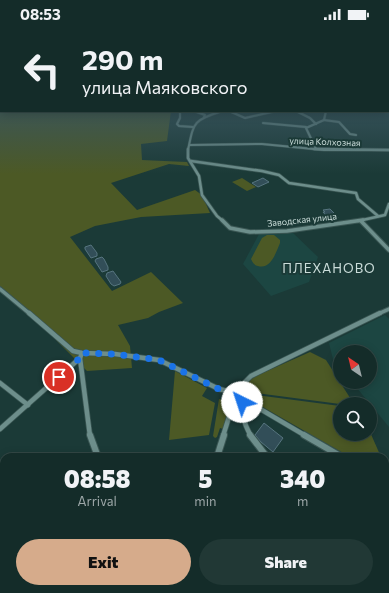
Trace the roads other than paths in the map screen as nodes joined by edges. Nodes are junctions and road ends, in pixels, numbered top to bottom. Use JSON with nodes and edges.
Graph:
{"nodes":[{"id":1,"x":178,"y":121,"type":"edge"},
{"id":2,"x":199,"y":121,"type":"edge"},
{"id":3,"x":313,"y":121,"type":"edge"},
{"id":4,"x":321,"y":121,"type":"edge"},
{"id":5,"x":334,"y":121,"type":"edge"},
{"id":6,"x":263,"y":123,"type":"dead end"},
{"id":7,"x":316,"y":124,"type":"junction"},
{"id":8,"x":193,"y":127,"type":"junction"},
{"id":9,"x":306,"y":127,"type":"junction"},
{"id":10,"x":356,"y":134,"type":"dead end"},
{"id":11,"x":190,"y":145,"type":"junction"},
{"id":12,"x":316,"y":149,"type":"junction"},
{"id":13,"x":389,"y":150,"type":"edge"},
{"id":14,"x":191,"y":161,"type":"junction"},
{"id":15,"x":389,"y":204,"type":"edge"},
{"id":16,"x":378,"y":216,"type":"junction"},
{"id":17,"x":360,"y":221,"type":"junction"},
{"id":18,"x":389,"y":250,"type":"edge"},
{"id":19,"x":0,"y":289,"type":"edge"},
{"id":20,"x":389,"y":309,"type":"edge"},
{"id":21,"x":81,"y":356,"type":"junction"},
{"id":22,"x":0,"y":383,"type":"edge"},
{"id":23,"x":244,"y":395,"type":"junction"},
{"id":24,"x":242,"y":402,"type":"junction"},
{"id":25,"x":28,"y":405,"type":"junction"},
{"id":26,"x":0,"y":429,"type":"edge"},
{"id":27,"x":96,"y":453,"type":"edge"},
{"id":28,"x":218,"y":453,"type":"edge"},
{"id":29,"x":264,"y":453,"type":"edge"},
{"id":30,"x":335,"y":453,"type":"edge"}],
"edges":[{"from":1,"to":8,"type":"street"},
{"from":2,"to":8,"type":"street"},
{"from":3,"to":7,"type":"street"},
{"from":4,"to":7,"type":"street"},
{"from":5,"to":10,"type":"street"},
{"from":6,"to":9,"type":"street"},
{"from":7,"to":9,"type":"street"},
{"from":8,"to":11,"type":"street"},
{"from":9,"to":12,"type":"street"},
{"from":11,"to":12,"type":"street","name":"улица Колхозная"},
{"from":11,"to":14,"type":"street"},
{"from":12,"to":13,"type":"street","name":"улица Колхозная"},
{"from":14,"to":16,"type":"street"},
{"from":14,"to":17,"type":"street","name":"Заводская улица"},
{"from":15,"to":16,"type":"street","name":"Заводская улица"},
{"from":16,"to":17,"type":"street","name":"Заводская улица"},
{"from":17,"to":18,"type":"street"},
{"from":19,"to":21,"type":"street"},
{"from":20,"to":23,"type":"street"},
{"from":21,"to":23,"type":"street"},
{"from":21,"to":25,"type":"street"},
{"from":21,"to":27,"type":"street"},
{"from":22,"to":25,"type":"street"},
{"from":23,"to":24,"type":"street"},
{"from":23,"to":30,"type":"street"},
{"from":24,"to":28,"type":"street"},
{"from":24,"to":29,"type":"street"},
{"from":25,"to":26,"type":"street"}]}
